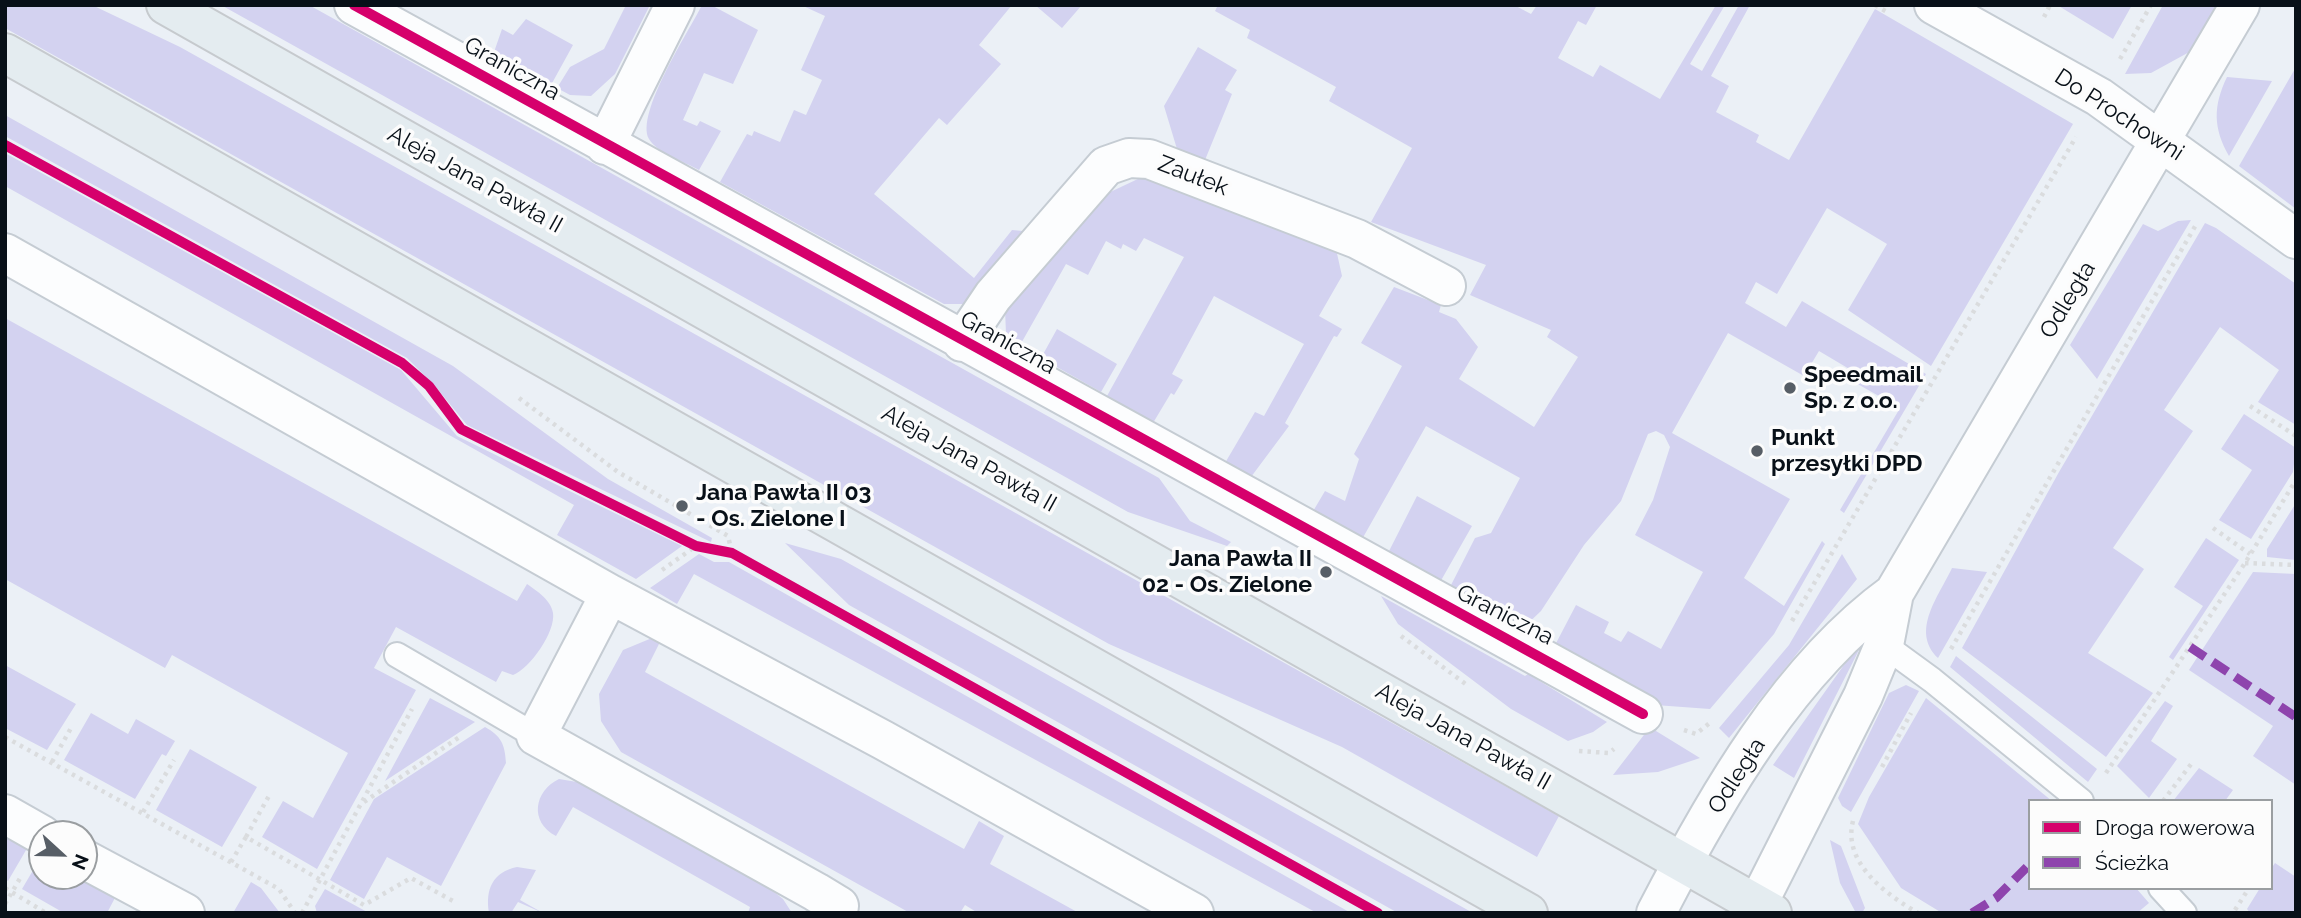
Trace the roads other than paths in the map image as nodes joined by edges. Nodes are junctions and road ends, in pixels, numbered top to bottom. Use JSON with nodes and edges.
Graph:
{"nodes":[{"id":1,"x":166,"y":5,"type":"edge"},
{"id":2,"x":354,"y":5,"type":"edge"},
{"id":3,"x":675,"y":5,"type":"edge"},
{"id":4,"x":1934,"y":5,"type":"edge"},
{"id":5,"x":2240,"y":5,"type":"edge"},
{"id":6,"x":5,"y":53,"type":"edge"},
{"id":7,"x":2162,"y":141,"type":"junction"},
{"id":8,"x":605,"y":145,"type":"junction"},
{"id":9,"x":2296,"y":239,"type":"edge"},
{"id":10,"x":5,"y":253,"type":"edge"},
{"id":11,"x":1446,"y":286,"type":"dead end"},
{"id":12,"x":962,"y":342,"type":"junction"},
{"id":13,"x":1894,"y":593,"type":"junction"},
{"id":14,"x":610,"y":594,"type":"junction"},
{"id":15,"x":1884,"y":645,"type":"junction"},
{"id":16,"x":397,"y":655,"type":"dead end"},
{"id":17,"x":1643,"y":714,"type":"road end"},
{"id":18,"x":536,"y":736,"type":"junction"},
{"id":19,"x":2079,"y":799,"type":"edge"},
{"id":20,"x":5,"y":814,"type":"edge"},
{"id":21,"x":28,"y":827,"type":"edge"},
{"id":22,"x":1682,"y":862,"type":"junction"},
{"id":23,"x":98,"y":866,"type":"edge"},
{"id":24,"x":2163,"y":890,"type":"edge"},
{"id":25,"x":1761,"y":910,"type":"edge"},
{"id":26,"x":842,"y":911,"type":"edge"},
{"id":27,"x":185,"y":913,"type":"edge"},
{"id":28,"x":1194,"y":913,"type":"edge"},
{"id":29,"x":1528,"y":913,"type":"edge"},
{"id":30,"x":1656,"y":913,"type":"edge"},
{"id":31,"x":2184,"y":913,"type":"edge"}],
"edges":[{"from":1,"to":22,"type":"main road","name":"Aleja Jana Pawła II"},
{"from":2,"to":8,"type":"street","name":"Graniczna"},
{"from":3,"to":8,"type":"street"},
{"from":4,"to":7,"type":"street","name":"Do Prochowni"},
{"from":5,"to":7,"type":"street","name":"Odległa"},
{"from":6,"to":29,"type":"main road"},
{"from":7,"to":9,"type":"street","name":"Do Prochowni"},
{"from":7,"to":13,"type":"street","name":"Odległa"},
{"from":8,"to":12,"type":"street","name":"Graniczna"},
{"from":10,"to":14,"type":"street"},
{"from":11,"to":12,"type":"street","name":"Zaułek"},
{"from":12,"to":17,"type":"street","name":"Graniczna"},
{"from":13,"to":15,"type":"street","name":"Odległa"},
{"from":13,"to":22,"type":"street","name":"Odległa"},
{"from":14,"to":18,"type":"street"},
{"from":14,"to":28,"type":"street"},
{"from":15,"to":19,"type":"lane"},
{"from":15,"to":25,"type":"street","name":"Odległa"},
{"from":16,"to":18,"type":"lane"},
{"from":18,"to":26,"type":"street"},
{"from":20,"to":21,"type":"street"},
{"from":22,"to":25,"type":"main road","name":"Aleja Jana Pawła II"},
{"from":22,"to":30,"type":"street","name":"Odległa"},
{"from":23,"to":27,"type":"street"},
{"from":24,"to":31,"type":"lane"}]}
